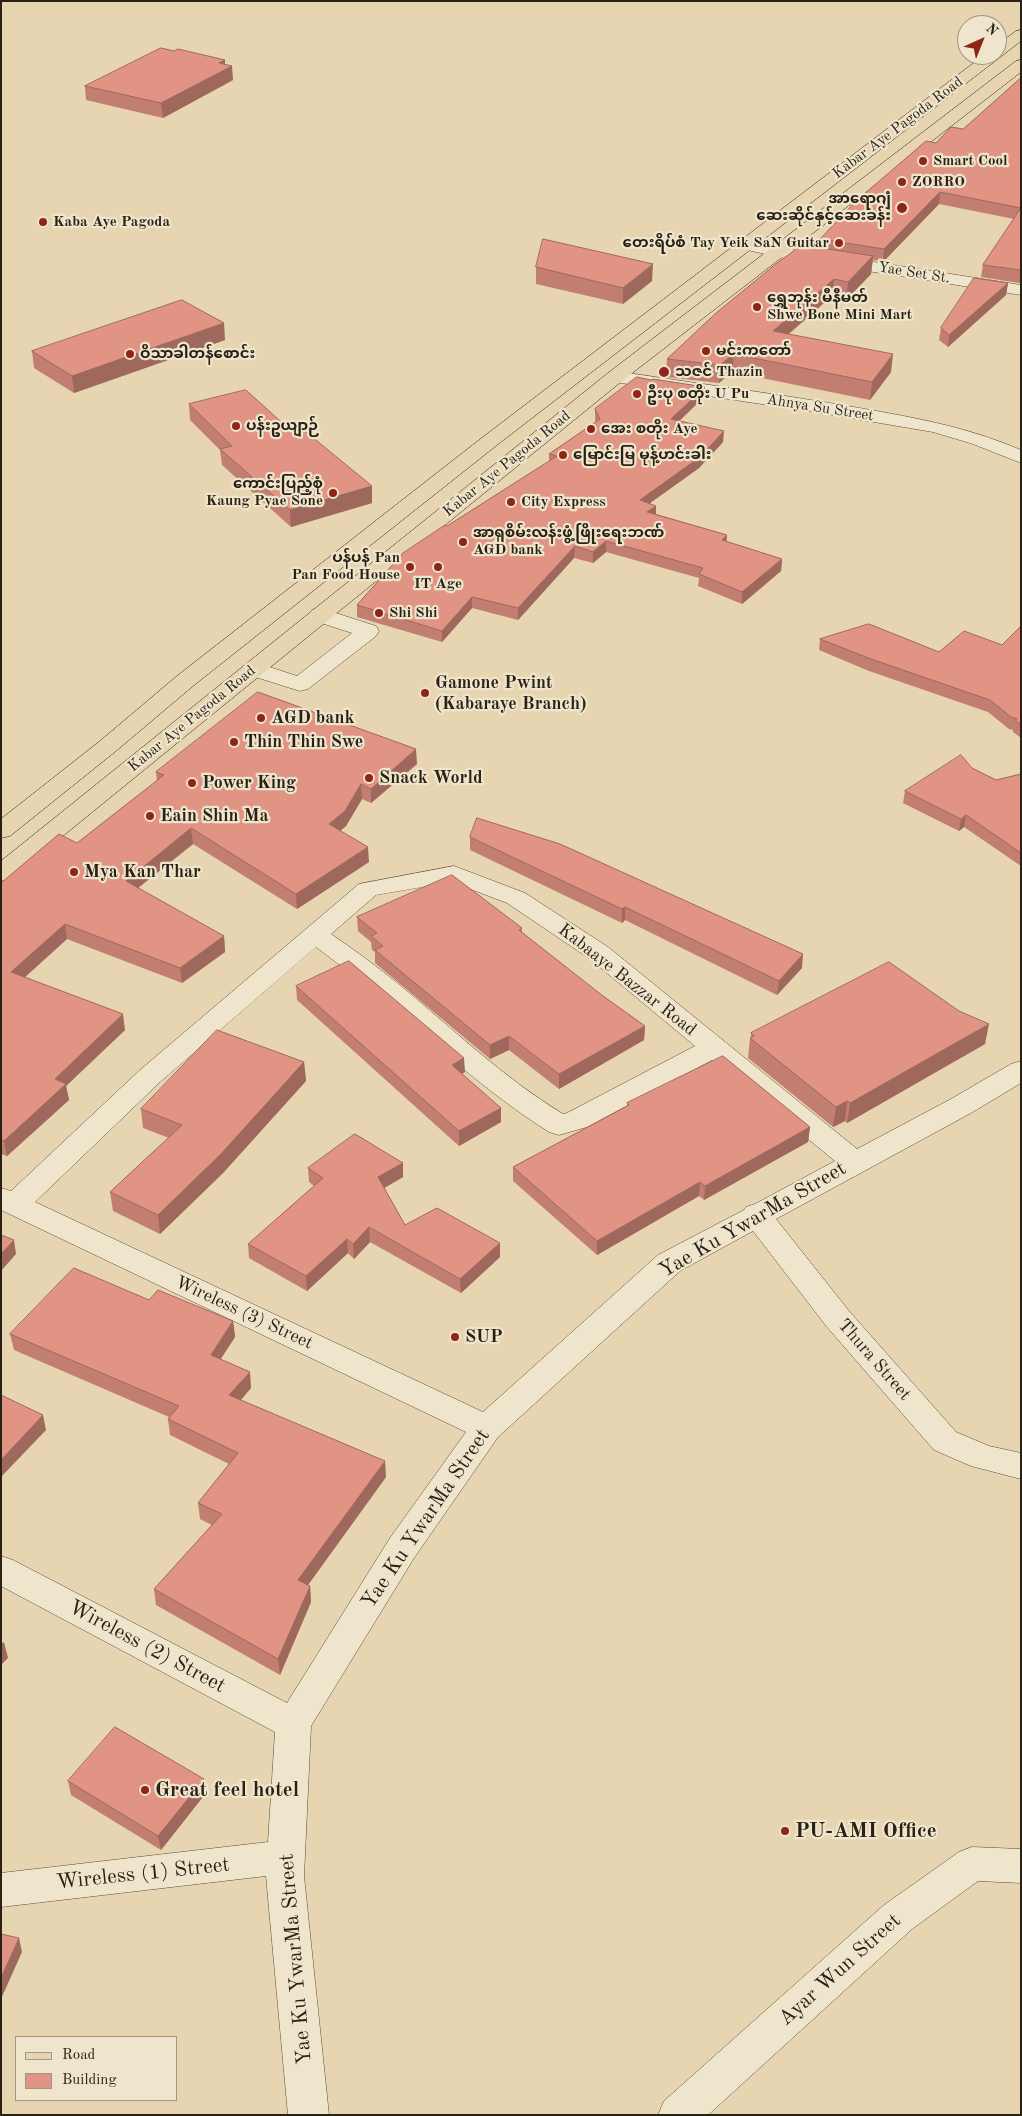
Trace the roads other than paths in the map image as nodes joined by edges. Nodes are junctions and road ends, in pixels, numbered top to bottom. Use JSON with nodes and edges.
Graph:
{"nodes":[{"id":1,"x":1021,"y":34,"type":"edge"},
{"id":2,"x":1007,"y":44,"type":"edge"},
{"id":3,"x":1021,"y":64,"type":"edge"},
{"id":4,"x":980,"y":65,"type":"edge"},
{"id":5,"x":914,"y":116,"type":"junction"},
{"id":6,"x":948,"y":122,"type":"junction"},
{"id":7,"x":869,"y":150,"type":"junction"},
{"id":8,"x":903,"y":158,"type":"junction"},
{"id":9,"x":745,"y":244,"type":"junction"},
{"id":10,"x":778,"y":252,"type":"junction"},
{"id":11,"x":1021,"y":290,"type":"edge"},
{"id":12,"x":614,"y":377,"type":"junction"},
{"id":13,"x":1021,"y":457,"type":"edge"},
{"id":14,"x":320,"y":615,"type":"junction"},
{"id":15,"x":254,"y":669,"type":"junction"},
{"id":16,"x":1,"y":831,"type":"edge"},
{"id":17,"x":1,"y":874,"type":"edge"},
{"id":18,"x":316,"y":934,"type":"junction"},
{"id":19,"x":714,"y":1048,"type":"junction"},
{"id":20,"x":1021,"y":1070,"type":"edge"},
{"id":21,"x":854,"y":1162,"type":"junction"},
{"id":22,"x":8,"y":1201,"type":"edge"},
{"id":23,"x":756,"y":1214,"type":"junction"},
{"id":24,"x":487,"y":1428,"type":"junction"},
{"id":25,"x":1021,"y":1466,"type":"edge"},
{"id":26,"x":1,"y":1570,"type":"edge"},
{"id":27,"x":293,"y":1724,"type":"junction"},
{"id":28,"x":286,"y":1857,"type":"junction"},
{"id":29,"x":1021,"y":1866,"type":"edge"},
{"id":30,"x":1,"y":1890,"type":"edge"},
{"id":31,"x":309,"y":2115,"type":"edge"},
{"id":32,"x":678,"y":2115,"type":"edge"}],
"edges":[{"from":1,"to":2,"type":"main road"},
{"from":3,"to":6,"type":"main road","name":"Kabar Aye Pagoda Road"},
{"from":4,"to":5,"type":"main road","name":"Kabar Aye Pagoda Road"},
{"from":5,"to":6,"type":"main road"},
{"from":5,"to":7,"type":"main road","name":"Kabar Aye Pagoda Road"},
{"from":6,"to":8,"type":"main road","name":"Kabar Aye Pagoda Road"},
{"from":7,"to":8,"type":"main road"},
{"from":7,"to":9,"type":"main road","name":"Kabar Aye Pagoda Road"},
{"from":8,"to":10,"type":"main road","name":"Kabar Aye Pagoda Road"},
{"from":9,"to":10,"type":"street","name":"Yae Set St."},
{"from":9,"to":16,"type":"main road","name":"Kabar Aye Pagoda Road"},
{"from":10,"to":11,"type":"street","name":"Yae Set St."},
{"from":10,"to":12,"type":"main road","name":"Kabar Aye Pagoda Road"},
{"from":12,"to":13,"type":"street","name":"Ahnya Su Street"},
{"from":12,"to":14,"type":"main road","name":"Kabar Aye Pagoda Road"},
{"from":14,"to":15,"type":"main road","name":"Kabar Aye Pagoda Road"},
{"from":14,"to":15,"type":"street"},
{"from":15,"to":17,"type":"main road","name":"Kabar Aye Pagoda Road"},
{"from":18,"to":19,"type":"street","name":"Kabaaye Bazzar Road"},
{"from":18,"to":19,"type":"street"},
{"from":18,"to":22,"type":"street"},
{"from":19,"to":21,"type":"street","name":"Kabaaye Bazzar Road"},
{"from":20,"to":21,"type":"street","name":"Yae Ku YwarMa Street"},
{"from":21,"to":23,"type":"street","name":"Yae Ku YwarMa Street"},
{"from":22,"to":24,"type":"street","name":"Wireless (3) Street"},
{"from":23,"to":24,"type":"street","name":"Yae Ku YwarMa Street"},
{"from":23,"to":25,"type":"street","name":"Thura Street"},
{"from":24,"to":27,"type":"street","name":"Yae Ku YwarMa Street"},
{"from":26,"to":27,"type":"street","name":"Wireless (2) Street"},
{"from":27,"to":28,"type":"street","name":"Yae Ku YwarMa Street"},
{"from":28,"to":30,"type":"street","name":"Wireless (1) Street"},
{"from":28,"to":31,"type":"street","name":"Yae Ku YwarMa Street"},
{"from":29,"to":32,"type":"street","name":"Ayar Wun Street"}]}
